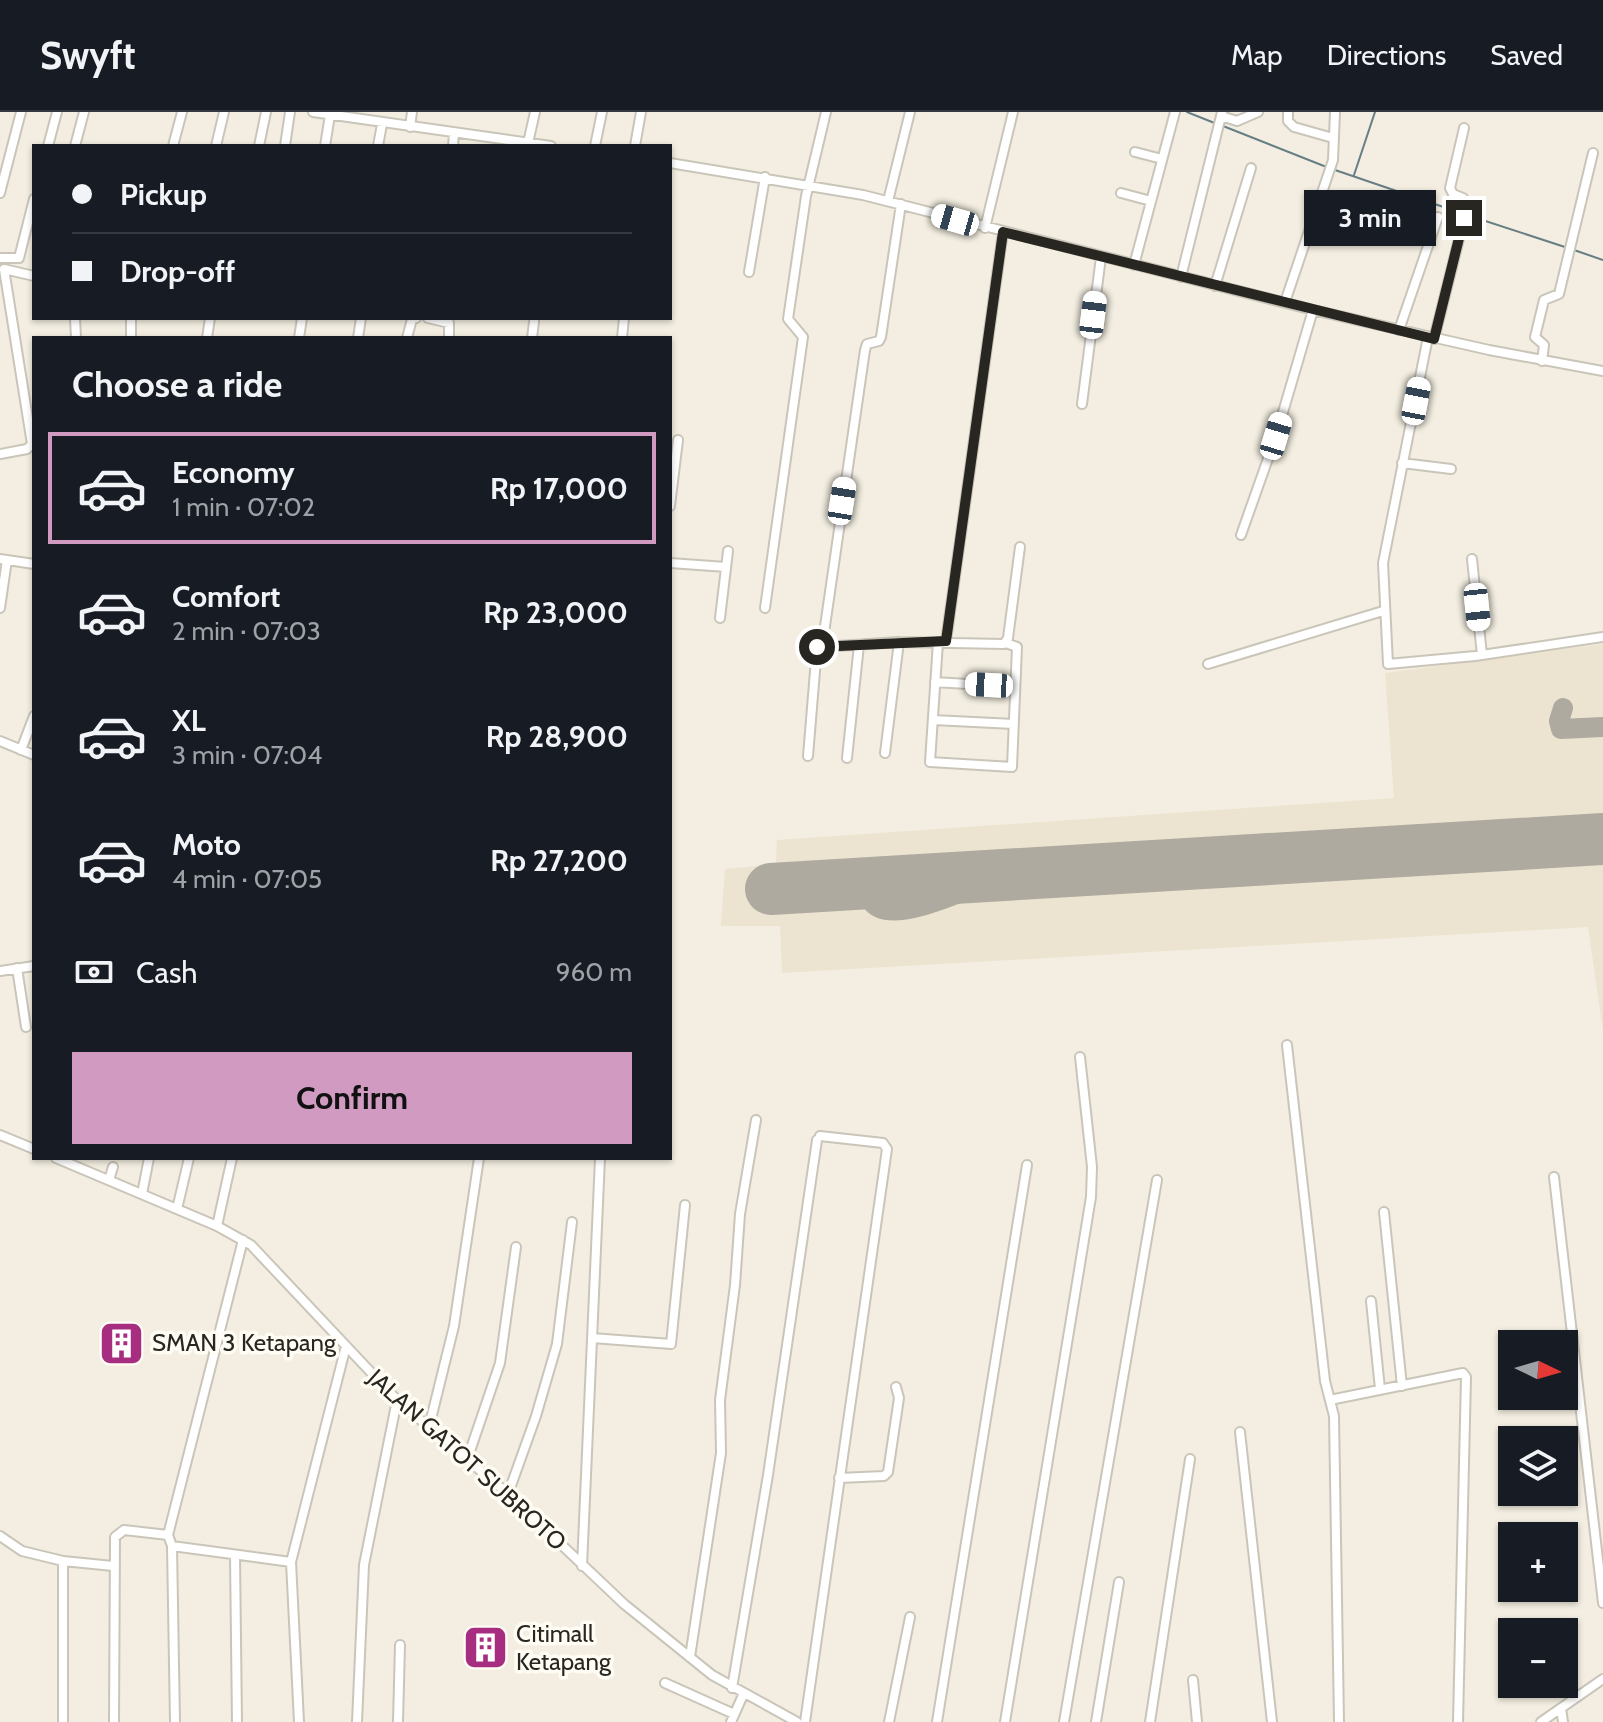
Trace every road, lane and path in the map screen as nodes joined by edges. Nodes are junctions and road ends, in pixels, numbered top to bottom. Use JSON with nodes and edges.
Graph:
{"nodes":[{"id":1,"x":21,"y":112,"type":"edge"},
{"id":2,"x":57,"y":112,"type":"edge"},
{"id":3,"x":84,"y":112,"type":"edge"},
{"id":4,"x":182,"y":112,"type":"edge"},
{"id":5,"x":224,"y":112,"type":"edge"},
{"id":6,"x":266,"y":112,"type":"edge"},
{"id":7,"x":290,"y":112,"type":"edge"},
{"id":8,"x":313,"y":112,"type":"edge"},
{"id":9,"x":412,"y":112,"type":"edge"},
{"id":10,"x":535,"y":112,"type":"edge"},
{"id":11,"x":602,"y":112,"type":"edge"},
{"id":12,"x":641,"y":112,"type":"edge"},
{"id":13,"x":826,"y":112,"type":"edge"},
{"id":14,"x":910,"y":112,"type":"edge"},
{"id":15,"x":1013,"y":112,"type":"edge"},
{"id":16,"x":1175,"y":112,"type":"edge"},
{"id":17,"x":1258,"y":112,"type":"edge"},
{"id":18,"x":1288,"y":112,"type":"edge"},
{"id":19,"x":1335,"y":112,"type":"edge"},
{"id":20,"x":1221,"y":114,"type":"edge"},
{"id":21,"x":330,"y":115,"type":"junction"},
{"id":22,"x":382,"y":124,"type":"junction"},
{"id":23,"x":410,"y":127,"type":"junction"},
{"id":24,"x":1464,"y":128,"type":"dead end"},
{"id":25,"x":454,"y":133,"type":"junction"},
{"id":26,"x":1333,"y":138,"type":"junction"},
{"id":27,"x":504,"y":143,"type":"edge"},
{"id":28,"x":528,"y":143,"type":"junction"},
{"id":29,"x":49,"y":144,"type":"edge"},
{"id":30,"x":76,"y":144,"type":"edge"},
{"id":31,"x":174,"y":144,"type":"edge"},
{"id":32,"x":216,"y":144,"type":"edge"},
{"id":33,"x":259,"y":144,"type":"edge"},
{"id":34,"x":285,"y":144,"type":"edge"},
{"id":35,"x":325,"y":144,"type":"edge"},
{"id":36,"x":378,"y":144,"type":"edge"},
{"id":37,"x":453,"y":144,"type":"edge"},
{"id":38,"x":535,"y":144,"type":"edge"},
{"id":39,"x":595,"y":144,"type":"edge"},
{"id":40,"x":635,"y":144,"type":"edge"},
{"id":41,"x":1135,"y":152,"type":"dead end"},
{"id":42,"x":1593,"y":153,"type":"dead end"},
{"id":43,"x":1162,"y":159,"type":"junction"},
{"id":44,"x":672,"y":163,"type":"edge"},
{"id":45,"x":1251,"y":168,"type":"dead end"},
{"id":46,"x":765,"y":177,"type":"junction"},
{"id":47,"x":809,"y":184,"type":"junction"},
{"id":48,"x":0,"y":193,"type":"edge"},
{"id":49,"x":1121,"y":193,"type":"dead end"},
{"id":50,"x":888,"y":201,"type":"junction"},
{"id":51,"x":1151,"y":201,"type":"junction"},
{"id":52,"x":901,"y":204,"type":"junction"},
{"id":53,"x":32,"y":207,"type":"edge"},
{"id":54,"x":1438,"y":217,"type":"dead end"},
{"id":55,"x":985,"y":228,"type":"junction"},
{"id":56,"x":1003,"y":232,"type":"junction"},
{"id":57,"x":1101,"y":257,"type":"junction"},
{"id":58,"x":0,"y":258,"type":"edge"},
{"id":59,"x":1134,"y":265,"type":"junction"},
{"id":60,"x":2,"y":269,"type":"edge"},
{"id":61,"x":749,"y":272,"type":"dead end"},
{"id":62,"x":32,"y":276,"type":"edge"},
{"id":63,"x":1181,"y":277,"type":"junction"},
{"id":64,"x":1215,"y":286,"type":"junction"},
{"id":65,"x":1285,"y":302,"type":"junction"},
{"id":66,"x":1313,"y":310,"type":"junction"},
{"id":67,"x":534,"y":322,"type":"dead end"},
{"id":68,"x":1399,"y":330,"type":"junction"},
{"id":69,"x":532,"y":336,"type":"edge"},
{"id":70,"x":1431,"y":338,"type":"junction"},
{"id":71,"x":1542,"y":361,"type":"junction"},
{"id":72,"x":1603,"y":371,"type":"edge"},
{"id":73,"x":1082,"y":404,"type":"dead end"},
{"id":74,"x":678,"y":440,"type":"dead end"},
{"id":75,"x":0,"y":454,"type":"edge"},
{"id":76,"x":1402,"y":463,"type":"junction"},
{"id":77,"x":1451,"y":469,"type":"dead end"},
{"id":78,"x":672,"y":490,"type":"edge"},
{"id":79,"x":1241,"y":535,"type":"dead end"},
{"id":80,"x":1020,"y":547,"type":"dead end"},
{"id":81,"x":728,"y":551,"type":"dead end"},
{"id":82,"x":4,"y":559,"type":"edge"},
{"id":83,"x":1472,"y":559,"type":"dead end"},
{"id":84,"x":672,"y":563,"type":"edge"},
{"id":85,"x":32,"y":564,"type":"edge"},
{"id":86,"x":726,"y":567,"type":"junction"},
{"id":87,"x":0,"y":608,"type":"edge"},
{"id":88,"x":765,"y":608,"type":"dead end"},
{"id":89,"x":1383,"y":611,"type":"junction"},
{"id":90,"x":720,"y":618,"type":"dead end"},
{"id":91,"x":1603,"y":637,"type":"edge"},
{"id":92,"x":899,"y":642,"type":"junction"},
{"id":93,"x":942,"y":642,"type":"junction"},
{"id":94,"x":1006,"y":643,"type":"junction"},
{"id":95,"x":859,"y":645,"type":"junction"},
{"id":96,"x":803,"y":647,"type":"dead end"},
{"id":97,"x":820,"y":647,"type":"junction"},
{"id":98,"x":1482,"y":655,"type":"junction"},
{"id":99,"x":1208,"y":664,"type":"dead end"},
{"id":100,"x":935,"y":682,"type":"junction"},
{"id":101,"x":1015,"y":687,"type":"junction"},
{"id":102,"x":933,"y":720,"type":"junction"},
{"id":103,"x":32,"y":721,"type":"edge"},
{"id":104,"x":1014,"y":724,"type":"junction"},
{"id":105,"x":0,"y":741,"type":"edge"},
{"id":106,"x":21,"y":750,"type":"junction"},
{"id":107,"x":885,"y":753,"type":"dead end"},
{"id":108,"x":32,"y":754,"type":"edge"},
{"id":109,"x":808,"y":756,"type":"dead end"},
{"id":110,"x":847,"y":758,"type":"dead end"},
{"id":111,"x":32,"y":966,"type":"edge"},
{"id":112,"x":17,"y":968,"type":"junction"},
{"id":113,"x":0,"y":971,"type":"edge"},
{"id":114,"x":26,"y":1027,"type":"dead end"},
{"id":115,"x":1287,"y":1045,"type":"dead end"},
{"id":116,"x":1080,"y":1057,"type":"dead end"},
{"id":117,"x":756,"y":1120,"type":"dead end"},
{"id":118,"x":0,"y":1135,"type":"edge"},
{"id":119,"x":32,"y":1148,"type":"edge"},
{"id":120,"x":61,"y":1160,"type":"edge"},
{"id":121,"x":82,"y":1160,"type":"edge"},
{"id":122,"x":149,"y":1160,"type":"edge"},
{"id":123,"x":189,"y":1160,"type":"edge"},
{"id":124,"x":232,"y":1160,"type":"edge"},
{"id":125,"x":479,"y":1160,"type":"edge"},
{"id":126,"x":600,"y":1160,"type":"edge"},
{"id":127,"x":114,"y":1162,"type":"edge"},
{"id":128,"x":1027,"y":1165,"type":"dead end"},
{"id":129,"x":82,"y":1169,"type":"junction"},
{"id":130,"x":1554,"y":1177,"type":"dead end"},
{"id":131,"x":109,"y":1180,"type":"junction"},
{"id":132,"x":1157,"y":1180,"type":"dead end"},
{"id":133,"x":142,"y":1194,"type":"junction"},
{"id":134,"x":685,"y":1205,"type":"dead end"},
{"id":135,"x":177,"y":1209,"type":"junction"},
{"id":136,"x":1384,"y":1212,"type":"dead end"},
{"id":137,"x":572,"y":1222,"type":"dead end"},
{"id":138,"x":217,"y":1226,"type":"junction"},
{"id":139,"x":243,"y":1240,"type":"junction"},
{"id":140,"x":516,"y":1247,"type":"dead end"},
{"id":141,"x":1371,"y":1301,"type":"dead end"},
{"id":142,"x":592,"y":1338,"type":"junction"},
{"id":143,"x":346,"y":1346,"type":"junction"},
{"id":144,"x":1402,"y":1386,"type":"junction"},
{"id":145,"x":896,"y":1387,"type":"dead end"},
{"id":146,"x":1380,"y":1389,"type":"junction"},
{"id":147,"x":397,"y":1400,"type":"junction"},
{"id":148,"x":1330,"y":1400,"type":"junction"},
{"id":149,"x":429,"y":1427,"type":"junction"},
{"id":150,"x":1240,"y":1432,"type":"dead end"},
{"id":151,"x":1190,"y":1459,"type":"dead end"},
{"id":152,"x":467,"y":1460,"type":"junction"},
{"id":153,"x":839,"y":1478,"type":"junction"},
{"id":154,"x":508,"y":1494,"type":"junction"},
{"id":155,"x":168,"y":1535,"type":"junction"},
{"id":156,"x":0,"y":1536,"type":"edge"},
{"id":157,"x":172,"y":1546,"type":"junction"},
{"id":158,"x":235,"y":1556,"type":"junction"},
{"id":159,"x":63,"y":1561,"type":"junction"},
{"id":160,"x":291,"y":1562,"type":"junction"},
{"id":161,"x":113,"y":1566,"type":"junction"},
{"id":162,"x":582,"y":1566,"type":"junction"},
{"id":163,"x":1119,"y":1582,"type":"dead end"},
{"id":164,"x":1603,"y":1603,"type":"edge"},
{"id":165,"x":910,"y":1617,"type":"dead end"},
{"id":166,"x":400,"y":1645,"type":"dead end"},
{"id":167,"x":690,"y":1657,"type":"junction"},
{"id":168,"x":1603,"y":1679,"type":"edge"},
{"id":169,"x":1193,"y":1680,"type":"dead end"},
{"id":170,"x":665,"y":1683,"type":"dead end"},
{"id":171,"x":732,"y":1688,"type":"junction"},
{"id":172,"x":743,"y":1695,"type":"junction"},
{"id":173,"x":1561,"y":1708,"type":"junction"},
{"id":174,"x":732,"y":1718,"type":"edge"},
{"id":175,"x":63,"y":1722,"type":"edge"},
{"id":176,"x":114,"y":1722,"type":"edge"},
{"id":177,"x":175,"y":1722,"type":"edge"},
{"id":178,"x":237,"y":1722,"type":"edge"},
{"id":179,"x":299,"y":1722,"type":"edge"},
{"id":180,"x":357,"y":1722,"type":"edge"},
{"id":181,"x":398,"y":1722,"type":"edge"},
{"id":182,"x":797,"y":1722,"type":"edge"},
{"id":183,"x":805,"y":1722,"type":"edge"},
{"id":184,"x":889,"y":1722,"type":"edge"},
{"id":185,"x":937,"y":1722,"type":"edge"},
{"id":186,"x":1005,"y":1722,"type":"edge"},
{"id":187,"x":1064,"y":1722,"type":"edge"},
{"id":188,"x":1096,"y":1722,"type":"edge"},
{"id":189,"x":1150,"y":1722,"type":"edge"},
{"id":190,"x":1197,"y":1722,"type":"edge"},
{"id":191,"x":1272,"y":1722,"type":"edge"},
{"id":192,"x":1339,"y":1722,"type":"edge"},
{"id":193,"x":1458,"y":1722,"type":"edge"},
{"id":194,"x":1541,"y":1722,"type":"edge"},
{"id":195,"x":1563,"y":1722,"type":"edge"}],
"edges":[{"from":1,"to":48,"type":"street"},
{"from":2,"to":29,"type":"street"},
{"from":3,"to":30,"type":"street"},
{"from":4,"to":31,"type":"street"},
{"from":5,"to":32,"type":"street"},
{"from":6,"to":33,"type":"street"},
{"from":7,"to":34,"type":"street"},
{"from":8,"to":21,"type":"street"},
{"from":9,"to":23,"type":"street"},
{"from":10,"to":28,"type":"street"},
{"from":11,"to":39,"type":"street"},
{"from":12,"to":40,"type":"street"},
{"from":13,"to":47,"type":"street"},
{"from":14,"to":50,"type":"street"},
{"from":15,"to":55,"type":"street"},
{"from":16,"to":43,"type":"street"},
{"from":17,"to":20,"type":"street"},
{"from":18,"to":26,"type":"street"},
{"from":19,"to":26,"type":"street"},
{"from":20,"to":63,"type":"street"},
{"from":21,"to":22,"type":"street"},
{"from":21,"to":35,"type":"street"},
{"from":22,"to":23,"type":"street"},
{"from":22,"to":36,"type":"street"},
{"from":23,"to":25,"type":"street"},
{"from":24,"to":70,"type":"street"},
{"from":25,"to":27,"type":"street"},
{"from":25,"to":37,"type":"street"},
{"from":26,"to":65,"type":"street"},
{"from":27,"to":28,"type":"street"},
{"from":28,"to":38,"type":"street"},
{"from":41,"to":43,"type":"street"},
{"from":42,"to":71,"type":"street"},
{"from":43,"to":51,"type":"street"},
{"from":44,"to":46,"type":"street"},
{"from":45,"to":64,"type":"street"},
{"from":46,"to":47,"type":"street"},
{"from":46,"to":61,"type":"street"},
{"from":47,"to":50,"type":"street"},
{"from":47,"to":88,"type":"street"},
{"from":49,"to":51,"type":"street"},
{"from":50,"to":52,"type":"street"},
{"from":51,"to":59,"type":"street"},
{"from":52,"to":55,"type":"street"},
{"from":52,"to":97,"type":"street"},
{"from":53,"to":58,"type":"street"},
{"from":54,"to":68,"type":"street"},
{"from":55,"to":56,"type":"street"},
{"from":56,"to":57,"type":"street"},
{"from":56,"to":93,"type":"street"},
{"from":57,"to":59,"type":"street"},
{"from":57,"to":73,"type":"street"},
{"from":59,"to":63,"type":"street"},
{"from":60,"to":62,"type":"street"},
{"from":60,"to":75,"type":"street"},
{"from":63,"to":64,"type":"street"},
{"from":64,"to":65,"type":"street"},
{"from":65,"to":66,"type":"street"},
{"from":66,"to":68,"type":"street"},
{"from":66,"to":79,"type":"street"},
{"from":67,"to":69,"type":"street"},
{"from":68,"to":70,"type":"street"},
{"from":70,"to":71,"type":"street"},
{"from":70,"to":76,"type":"street"},
{"from":71,"to":72,"type":"street"},
{"from":74,"to":78,"type":"street"},
{"from":76,"to":77,"type":"street"},
{"from":76,"to":89,"type":"street"},
{"from":80,"to":94,"type":"street"},
{"from":81,"to":86,"type":"street"},
{"from":82,"to":85,"type":"street"},
{"from":82,"to":87,"type":"street"},
{"from":83,"to":98,"type":"street"},
{"from":84,"to":86,"type":"street"},
{"from":86,"to":90,"type":"street"},
{"from":89,"to":98,"type":"street"},
{"from":89,"to":99,"type":"street"},
{"from":91,"to":98,"type":"street"},
{"from":92,"to":93,"type":"street"},
{"from":92,"to":95,"type":"street"},
{"from":92,"to":107,"type":"street"},
{"from":93,"to":94,"type":"street"},
{"from":93,"to":100,"type":"street"},
{"from":94,"to":101,"type":"street"},
{"from":95,"to":97,"type":"street"},
{"from":95,"to":110,"type":"street"},
{"from":96,"to":97,"type":"street"},
{"from":97,"to":109,"type":"street"},
{"from":100,"to":101,"type":"street"},
{"from":100,"to":102,"type":"street"},
{"from":101,"to":104,"type":"street"},
{"from":102,"to":104,"type":"street"},
{"from":102,"to":104,"type":"street"},
{"from":103,"to":106,"type":"street"},
{"from":105,"to":106,"type":"street"},
{"from":106,"to":108,"type":"street"},
{"from":111,"to":112,"type":"street"},
{"from":112,"to":113,"type":"street"},
{"from":112,"to":114,"type":"street"},
{"from":115,"to":148,"type":"street"},
{"from":116,"to":186,"type":"street"},
{"from":117,"to":167,"type":"street"},
{"from":118,"to":119,"type":"street"},
{"from":120,"to":129,"type":"street","name":"JALAN GATOT SUBROTO"},
{"from":121,"to":129,"type":"street"},
{"from":122,"to":133,"type":"street"},
{"from":123,"to":135,"type":"street"},
{"from":124,"to":138,"type":"street"},
{"from":125,"to":149,"type":"street"},
{"from":126,"to":142,"type":"street"},
{"from":127,"to":131,"type":"street"},
{"from":128,"to":185,"type":"street"},
{"from":129,"to":131,"type":"street","name":"JALAN GATOT SUBROTO"},
{"from":130,"to":164,"type":"street"},
{"from":131,"to":133,"type":"street","name":"JALAN GATOT SUBROTO"},
{"from":132,"to":187,"type":"street"},
{"from":133,"to":135,"type":"street","name":"JALAN GATOT SUBROTO"},
{"from":134,"to":142,"type":"street"},
{"from":135,"to":138,"type":"street","name":"JALAN GATOT SUBROTO"},
{"from":136,"to":144,"type":"street"},
{"from":137,"to":154,"type":"street"},
{"from":138,"to":139,"type":"street","name":"JALAN GATOT SUBROTO"},
{"from":139,"to":143,"type":"street","name":"JALAN GATOT SUBROTO"},
{"from":139,"to":155,"type":"street"},
{"from":140,"to":152,"type":"street"},
{"from":141,"to":146,"type":"street"},
{"from":142,"to":162,"type":"street"},
{"from":143,"to":147,"type":"street","name":"JALAN GATOT SUBROTO"},
{"from":143,"to":160,"type":"street"},
{"from":144,"to":146,"type":"street"},
{"from":144,"to":193,"type":"street"},
{"from":145,"to":153,"type":"street"},
{"from":146,"to":148,"type":"street"},
{"from":147,"to":149,"type":"street","name":"JALAN GATOT SUBROTO"},
{"from":147,"to":180,"type":"street"},
{"from":148,"to":192,"type":"street"},
{"from":149,"to":152,"type":"street","name":"JALAN GATOT SUBROTO"},
{"from":150,"to":191,"type":"street"},
{"from":151,"to":189,"type":"street"},
{"from":152,"to":154,"type":"street","name":"JALAN GATOT SUBROTO"},
{"from":153,"to":171,"type":"street"},
{"from":153,"to":183,"type":"street"},
{"from":154,"to":162,"type":"street","name":"JALAN GATOT SUBROTO"},
{"from":155,"to":157,"type":"street"},
{"from":155,"to":161,"type":"street"},
{"from":156,"to":159,"type":"street"},
{"from":157,"to":158,"type":"street"},
{"from":157,"to":177,"type":"street"},
{"from":158,"to":160,"type":"street"},
{"from":158,"to":178,"type":"street"},
{"from":159,"to":161,"type":"street"},
{"from":159,"to":175,"type":"street"},
{"from":160,"to":179,"type":"street"},
{"from":161,"to":176,"type":"street"},
{"from":162,"to":167,"type":"street","name":"JALAN GATOT SUBROTO"},
{"from":163,"to":188,"type":"street"},
{"from":165,"to":184,"type":"street"},
{"from":166,"to":181,"type":"street"},
{"from":167,"to":171,"type":"street","name":"JALAN GATOT SUBROTO"},
{"from":168,"to":173,"type":"street"},
{"from":169,"to":190,"type":"street"},
{"from":170,"to":174,"type":"street"},
{"from":171,"to":172,"type":"street","name":"JALAN GATOT SUBROTO"},
{"from":172,"to":174,"type":"street"},
{"from":172,"to":182,"type":"street","name":"JALAN GATOT SUBROTO"},
{"from":173,"to":194,"type":"street"},
{"from":173,"to":195,"type":"street"}]}
